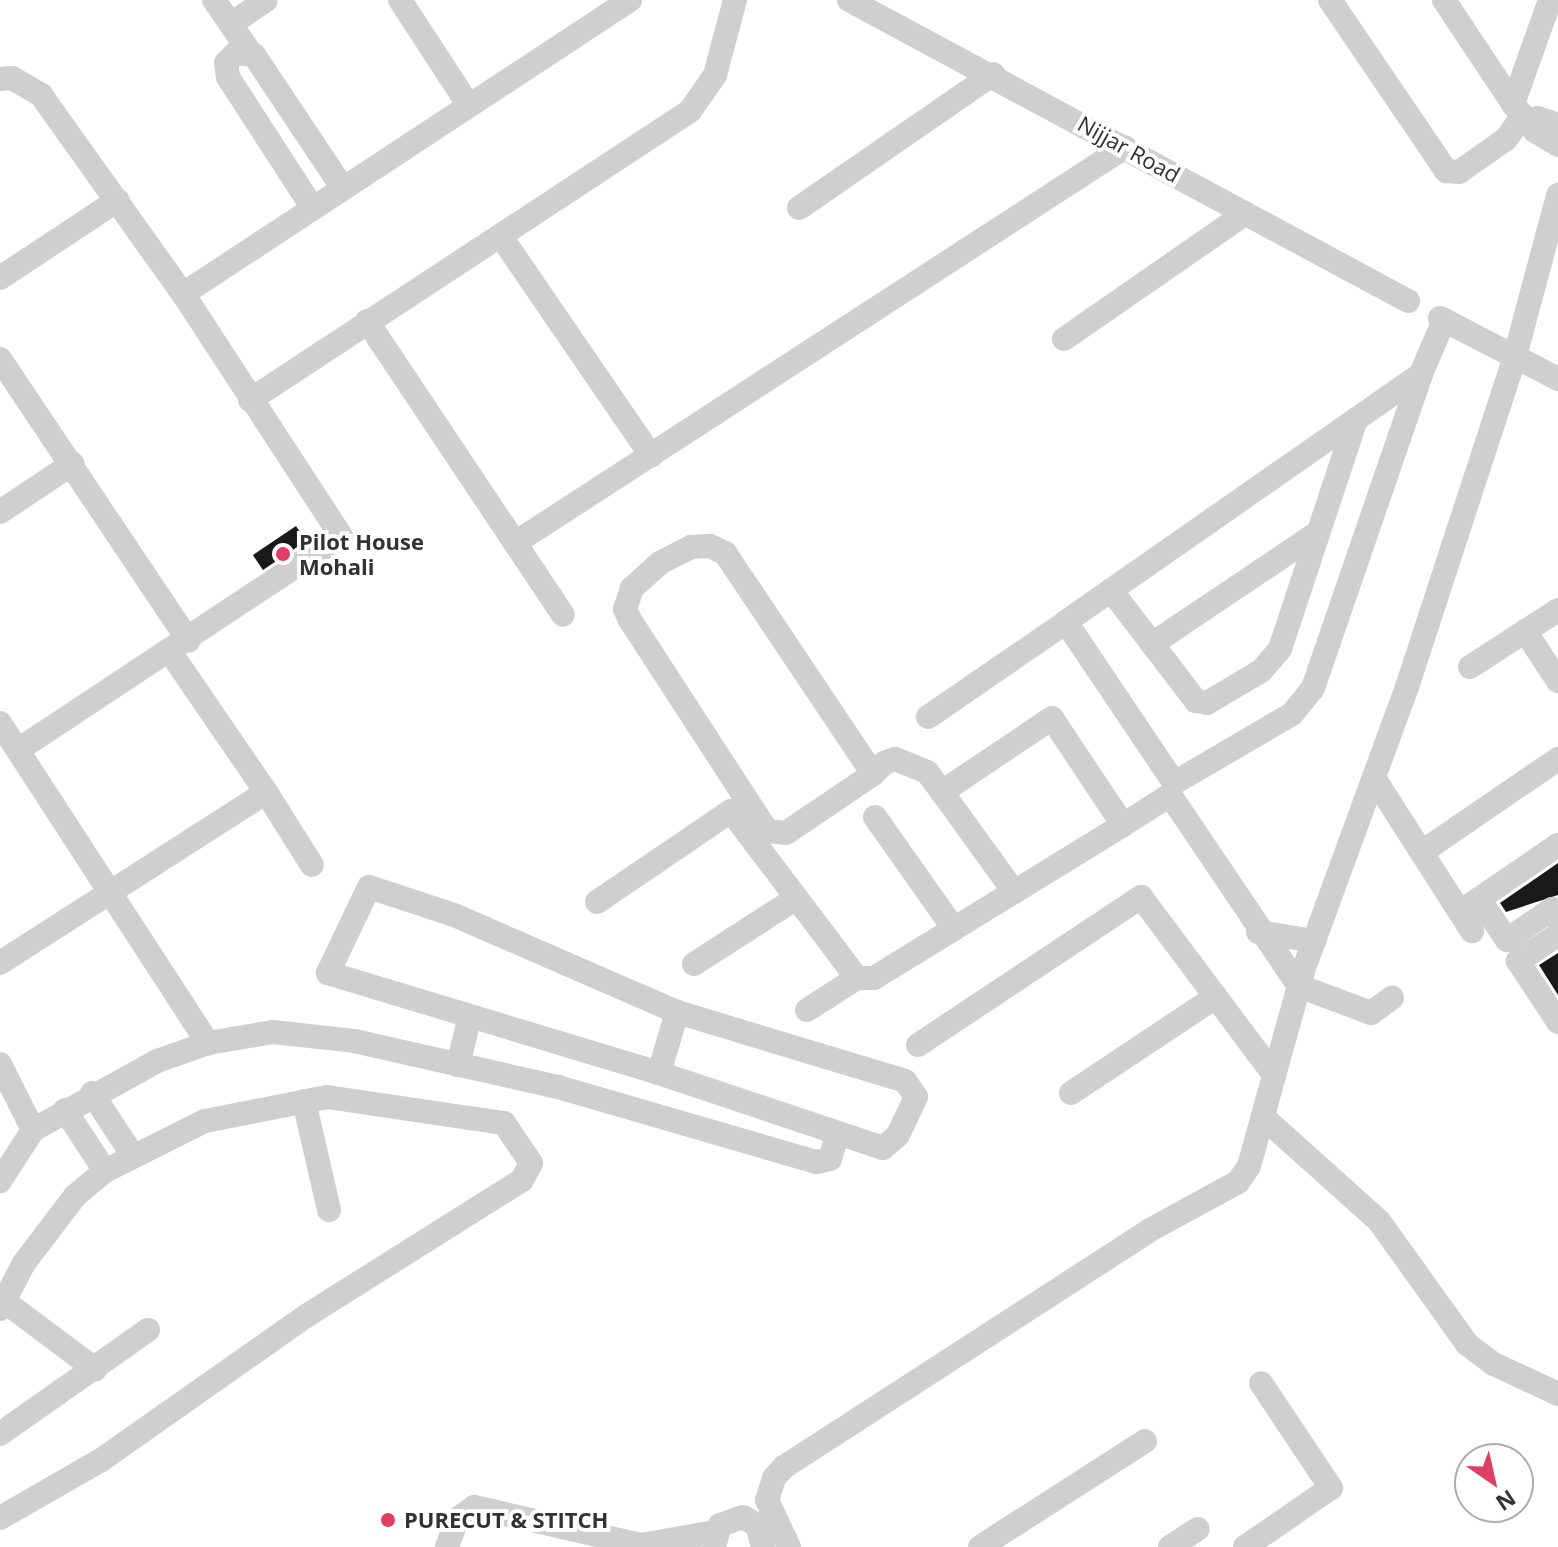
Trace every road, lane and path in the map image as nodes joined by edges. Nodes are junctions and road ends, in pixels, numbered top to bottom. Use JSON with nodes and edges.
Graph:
{"nodes":[{"id":1,"x":214,"y":0,"type":"edge"},
{"id":2,"x":266,"y":0,"type":"edge"},
{"id":3,"x":400,"y":0,"type":"edge"},
{"id":4,"x":630,"y":0,"type":"edge"},
{"id":5,"x":735,"y":0,"type":"edge"},
{"id":6,"x":849,"y":0,"type":"edge"},
{"id":7,"x":1330,"y":0,"type":"edge"},
{"id":8,"x":1444,"y":0,"type":"edge"},
{"id":9,"x":1550,"y":0,"type":"edge"},
{"id":10,"x":231,"y":24,"type":"junction"},
{"id":11,"x":249,"y":51,"type":"junction"},
{"id":12,"x":993,"y":74,"type":"junction"},
{"id":13,"x":0,"y":79,"type":"edge"},
{"id":14,"x":469,"y":106,"type":"junction"},
{"id":15,"x":1521,"y":114,"type":"junction"},
{"id":16,"x":1558,"y":125,"type":"edge"},
{"id":17,"x":1558,"y":145,"type":"edge"},
{"id":18,"x":1125,"y":147,"type":"junction"},
{"id":19,"x":342,"y":187,"type":"junction"},
{"id":20,"x":1558,"y":195,"type":"edge"},
{"id":21,"x":118,"y":200,"type":"junction"},
{"id":22,"x":312,"y":207,"type":"junction"},
{"id":23,"x":799,"y":208,"type":"dead end"},
{"id":24,"x":1246,"y":213,"type":"junction"},
{"id":25,"x":502,"y":238,"type":"junction"},
{"id":26,"x":0,"y":278,"type":"edge"},
{"id":27,"x":183,"y":294,"type":"junction"},
{"id":28,"x":1408,"y":301,"type":"dead end"},
{"id":29,"x":367,"y":321,"type":"junction"},
{"id":30,"x":1064,"y":339,"type":"dead end"},
{"id":31,"x":1515,"y":356,"type":"junction"},
{"id":32,"x":0,"y":359,"type":"edge"},
{"id":33,"x":1421,"y":374,"type":"junction"},
{"id":34,"x":1558,"y":379,"type":"edge"},
{"id":35,"x":250,"y":400,"type":"junction"},
{"id":36,"x":1354,"y":425,"type":"junction"},
{"id":37,"x":651,"y":456,"type":"junction"},
{"id":38,"x":72,"y":464,"type":"junction"},
{"id":39,"x":0,"y":512,"type":"edge"},
{"id":40,"x":1317,"y":533,"type":"junction"},
{"id":41,"x":515,"y":543,"type":"junction"},
{"id":42,"x":1111,"y":590,"type":"junction"},
{"id":43,"x":1558,"y":610,"type":"edge"},
{"id":44,"x":563,"y":615,"type":"dead end"},
{"id":45,"x":1066,"y":622,"type":"junction"},
{"id":46,"x":1525,"y":631,"type":"junction"},
{"id":47,"x":1152,"y":644,"type":"junction"},
{"id":48,"x":180,"y":647,"type":"junction"},
{"id":49,"x":1470,"y":667,"type":"dead end"},
{"id":50,"x":1558,"y":681,"type":"edge"},
{"id":51,"x":928,"y":717,"type":"dead end"},
{"id":52,"x":0,"y":723,"type":"edge"},
{"id":53,"x":18,"y":750,"type":"junction"},
{"id":54,"x":1558,"y":759,"type":"edge"},
{"id":55,"x":873,"y":774,"type":"junction"},
{"id":56,"x":1374,"y":778,"type":"junction"},
{"id":57,"x":266,"y":792,"type":"junction"},
{"id":58,"x":942,"y":792,"type":"junction"},
{"id":59,"x":875,"y":817,"type":"dead end"},
{"id":60,"x":1123,"y":825,"type":"junction"},
{"id":61,"x":1558,"y":845,"type":"edge"},
{"id":62,"x":1422,"y":852,"type":"junction"},
{"id":63,"x":312,"y":865,"type":"dead end"},
{"id":64,"x":111,"y":891,"type":"junction"},
{"id":65,"x":1014,"y":892,"type":"junction"},
{"id":66,"x":795,"y":899,"type":"junction"},
{"id":67,"x":597,"y":902,"type":"dead end"},
{"id":68,"x":1470,"y":914,"type":"junction"},
{"id":69,"x":1558,"y":920,"type":"edge"},
{"id":70,"x":954,"y":929,"type":"junction"},
{"id":71,"x":1258,"y":932,"type":"junction"},
{"id":72,"x":1558,"y":935,"type":"edge"},
{"id":73,"x":1314,"y":941,"type":"junction"},
{"id":74,"x":0,"y":963,"type":"edge"},
{"id":75,"x":694,"y":964,"type":"dead end"},
{"id":76,"x":857,"y":978,"type":"junction"},
{"id":77,"x":1299,"y":986,"type":"junction"},
{"id":78,"x":1214,"y":998,"type":"junction"},
{"id":79,"x":1392,"y":998,"type":"dead end"},
{"id":80,"x":807,"y":1010,"type":"dead end"},
{"id":81,"x":677,"y":1012,"type":"junction"},
{"id":82,"x":478,"y":1018,"type":"junction"},
{"id":83,"x":1558,"y":1022,"type":"edge"},
{"id":84,"x":208,"y":1043,"type":"junction"},
{"id":85,"x":918,"y":1045,"type":"dead end"},
{"id":86,"x":0,"y":1064,"type":"edge"},
{"id":87,"x":466,"y":1066,"type":"junction"},
{"id":88,"x":659,"y":1073,"type":"junction"},
{"id":89,"x":1274,"y":1075,"type":"junction"},
{"id":90,"x":92,"y":1093,"type":"junction"},
{"id":91,"x":1071,"y":1093,"type":"dead end"},
{"id":92,"x":304,"y":1101,"type":"junction"},
{"id":93,"x":65,"y":1110,"type":"junction"},
{"id":94,"x":1263,"y":1117,"type":"junction"},
{"id":95,"x":33,"y":1130,"type":"junction"},
{"id":96,"x":838,"y":1133,"type":"junction"},
{"id":97,"x":133,"y":1156,"type":"junction"},
{"id":98,"x":105,"y":1171,"type":"junction"},
{"id":99,"x":0,"y":1181,"type":"edge"},
{"id":100,"x":329,"y":1210,"type":"dead end"},
{"id":101,"x":2,"y":1305,"type":"edge"},
{"id":102,"x":148,"y":1330,"type":"dead end"},
{"id":103,"x":95,"y":1369,"type":"junction"},
{"id":104,"x":1261,"y":1383,"type":"dead end"},
{"id":105,"x":1558,"y":1394,"type":"edge"},
{"id":106,"x":0,"y":1434,"type":"edge"},
{"id":107,"x":1145,"y":1441,"type":"dead end"},
{"id":108,"x":0,"y":1518,"type":"edge"},
{"id":109,"x":1198,"y":1529,"type":"dead end"},
{"id":110,"x":773,"y":1539,"type":"edge"},
{"id":111,"x":715,"y":1540,"type":"edge"},
{"id":112,"x":447,"y":1547,"type":"edge"},
{"id":113,"x":980,"y":1547,"type":"edge"},
{"id":114,"x":1170,"y":1547,"type":"edge"},
{"id":115,"x":1245,"y":1547,"type":"edge"}],
"edges":[{"from":1,"to":10,"type":"street"},
{"from":2,"to":10,"type":"street"},
{"from":3,"to":14,"type":"street"},
{"from":4,"to":14,"type":"street"},
{"from":5,"to":25,"type":"street"},
{"from":6,"to":12,"type":"street","name":"Nijjar Road"},
{"from":7,"to":15,"type":"street"},
{"from":8,"to":15,"type":"street"},
{"from":9,"to":15,"type":"street"},
{"from":10,"to":11,"type":"street"},
{"from":11,"to":19,"type":"street"},
{"from":11,"to":22,"type":"street"},
{"from":12,"to":18,"type":"street","name":"Nijjar Road"},
{"from":12,"to":23,"type":"street"},
{"from":13,"to":21,"type":"street"},
{"from":14,"to":19,"type":"street"},
{"from":15,"to":16,"type":"street"},
{"from":15,"to":17,"type":"street"},
{"from":18,"to":24,"type":"street","name":"Nijjar Road"},
{"from":18,"to":37,"type":"street"},
{"from":19,"to":22,"type":"street"},
{"from":20,"to":31,"type":"street"},
{"from":21,"to":26,"type":"street"},
{"from":21,"to":27,"type":"street"},
{"from":22,"to":27,"type":"street"},
{"from":24,"to":28,"type":"street","name":"Nijjar Road"},
{"from":24,"to":30,"type":"street"},
{"from":25,"to":29,"type":"street"},
{"from":25,"to":37,"type":"street"},
{"from":27,"to":35,"type":"street"},
{"from":29,"to":35,"type":"street"},
{"from":29,"to":41,"type":"street"},
{"from":31,"to":33,"type":"street"},
{"from":31,"to":34,"type":"street"},
{"from":31,"to":56,"type":"street"},
{"from":32,"to":38,"type":"street"},
{"from":33,"to":36,"type":"street"},
{"from":33,"to":45,"type":"street"},
{"from":35,"to":48,"type":"street"},
{"from":36,"to":40,"type":"street"},
{"from":36,"to":42,"type":"street"},
{"from":37,"to":41,"type":"street"},
{"from":38,"to":39,"type":"street"},
{"from":38,"to":48,"type":"street"},
{"from":40,"to":47,"type":"street"},
{"from":40,"to":47,"type":"street"},
{"from":41,"to":44,"type":"street"},
{"from":42,"to":45,"type":"street"},
{"from":42,"to":47,"type":"street"},
{"from":43,"to":46,"type":"street"},
{"from":45,"to":51,"type":"street"},
{"from":46,"to":49,"type":"street"},
{"from":46,"to":50,"type":"street"},
{"from":48,"to":53,"type":"street"},
{"from":48,"to":57,"type":"street"},
{"from":52,"to":53,"type":"street"},
{"from":53,"to":64,"type":"street"},
{"from":54,"to":62,"type":"street"},
{"from":55,"to":55,"type":"street"},
{"from":55,"to":58,"type":"street"},
{"from":56,"to":62,"type":"street"},
{"from":56,"to":73,"type":"street"},
{"from":57,"to":63,"type":"street"},
{"from":57,"to":64,"type":"street"},
{"from":58,"to":60,"type":"street"},
{"from":58,"to":65,"type":"street"},
{"from":59,"to":70,"type":"street"},
{"from":60,"to":65,"type":"street"},
{"from":60,"to":71,"type":"street"},
{"from":61,"to":68,"type":"street"},
{"from":62,"to":68,"type":"street"},
{"from":64,"to":74,"type":"street"},
{"from":64,"to":84,"type":"street"},
{"from":65,"to":70,"type":"street"},
{"from":66,"to":67,"type":"street"},
{"from":66,"to":75,"type":"street"},
{"from":66,"to":76,"type":"street"},
{"from":68,"to":69,"type":"street"},
{"from":70,"to":76,"type":"street"},
{"from":71,"to":73,"type":"street"},
{"from":71,"to":77,"type":"street"},
{"from":72,"to":83,"type":"street"},
{"from":73,"to":77,"type":"street"},
{"from":76,"to":80,"type":"street"},
{"from":77,"to":79,"type":"street"},
{"from":77,"to":89,"type":"street"},
{"from":78,"to":85,"type":"street"},
{"from":78,"to":89,"type":"street"},
{"from":78,"to":91,"type":"street"},
{"from":81,"to":82,"type":"street"},
{"from":81,"to":88,"type":"street"},
{"from":81,"to":96,"type":"street"},
{"from":82,"to":87,"type":"street"},
{"from":82,"to":88,"type":"street"},
{"from":84,"to":87,"type":"street"},
{"from":84,"to":90,"type":"street"},
{"from":86,"to":95,"type":"street"},
{"from":87,"to":96,"type":"street"},
{"from":88,"to":96,"type":"street"},
{"from":89,"to":94,"type":"street"},
{"from":90,"to":93,"type":"street"},
{"from":90,"to":97,"type":"street"},
{"from":92,"to":97,"type":"street"},
{"from":92,"to":100,"type":"street"},
{"from":92,"to":108,"type":"street"},
{"from":93,"to":95,"type":"street"},
{"from":93,"to":98,"type":"street"},
{"from":94,"to":105,"type":"street"},
{"from":94,"to":110,"type":"street"},
{"from":95,"to":99,"type":"street"},
{"from":97,"to":98,"type":"street"},
{"from":98,"to":101,"type":"street"},
{"from":101,"to":103,"type":"street"},
{"from":102,"to":103,"type":"street"},
{"from":103,"to":106,"type":"street"},
{"from":104,"to":115,"type":"street"},
{"from":107,"to":113,"type":"street"},
{"from":109,"to":114,"type":"street"},
{"from":110,"to":111,"type":"street"},
{"from":111,"to":112,"type":"street"}]}
